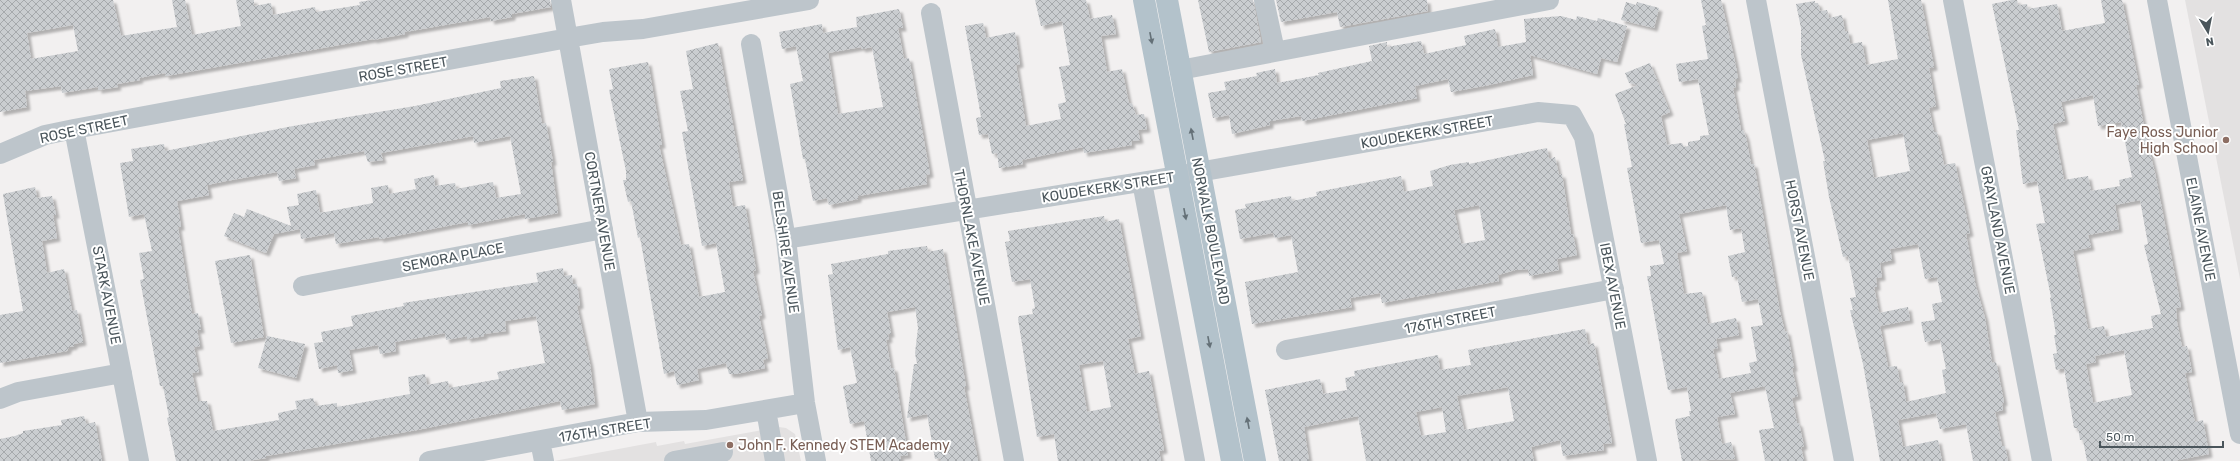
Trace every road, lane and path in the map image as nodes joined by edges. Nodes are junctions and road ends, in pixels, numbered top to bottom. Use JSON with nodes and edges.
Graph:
{"nodes":[{"id":1,"x":561,"y":0,"type":"edge"},
{"id":2,"x":809,"y":0,"type":"edge"},
{"id":3,"x":1144,"y":0,"type":"edge"},
{"id":4,"x":1167,"y":0,"type":"edge"},
{"id":5,"x":1264,"y":0,"type":"edge"},
{"id":6,"x":1549,"y":0,"type":"edge"},
{"id":7,"x":1756,"y":0,"type":"edge"},
{"id":8,"x":1953,"y":0,"type":"edge"},
{"id":9,"x":2157,"y":0,"type":"edge"},
{"id":10,"x":931,"y":14,"type":"dead end"},
{"id":11,"x":568,"y":38,"type":"junction"},
{"id":12,"x":751,"y":44,"type":"dead end"},
{"id":13,"x":1275,"y":51,"type":"junction"},
{"id":14,"x":1180,"y":70,"type":"junction"},
{"id":15,"x":1572,"y":114,"type":"joint"},
{"id":16,"x":74,"y":129,"type":"junction"},
{"id":17,"x":0,"y":154,"type":"edge"},
{"id":18,"x":1200,"y":172,"type":"junction"},
{"id":19,"x":1177,"y":176,"type":"junction"},
{"id":20,"x":1142,"y":182,"type":"junction"},
{"id":21,"x":966,"y":209,"type":"junction"},
{"id":22,"x":603,"y":229,"type":"junction"},
{"id":23,"x":786,"y":240,"type":"junction"},
{"id":24,"x":303,"y":286,"type":"dead end"},
{"id":25,"x":1614,"y":289,"type":"junction"},
{"id":26,"x":1286,"y":350,"type":"dead end"},
{"id":27,"x":122,"y":373,"type":"junction"},
{"id":28,"x":0,"y":399,"type":"edge"},
{"id":29,"x":805,"y":403,"type":"junction"},
{"id":30,"x":766,"y":410,"type":"junction"},
{"id":31,"x":717,"y":418,"type":"junction"},
{"id":32,"x":638,"y":422,"type":"junction"},
{"id":33,"x":2240,"y":434,"type":"edge"},
{"id":34,"x":540,"y":440,"type":"junction"},
{"id":35,"x":723,"y":456,"type":"edge"},
{"id":36,"x":139,"y":461,"type":"edge"},
{"id":37,"x":429,"y":461,"type":"edge"},
{"id":38,"x":544,"y":461,"type":"edge"},
{"id":39,"x":674,"y":461,"type":"edge"},
{"id":40,"x":775,"y":461,"type":"edge"},
{"id":41,"x":816,"y":461,"type":"edge"},
{"id":42,"x":1014,"y":461,"type":"edge"},
{"id":43,"x":1195,"y":461,"type":"edge"},
{"id":44,"x":1232,"y":461,"type":"edge"},
{"id":45,"x":1255,"y":461,"type":"edge"},
{"id":46,"x":1647,"y":461,"type":"edge"},
{"id":47,"x":1844,"y":461,"type":"edge"},
{"id":48,"x":2042,"y":461,"type":"edge"}],
"edges":[{"from":1,"to":11,"type":"street","name":"CORTNER AVENUE"},
{"from":2,"to":11,"type":"street","name":"ROSE STREET"},
{"from":3,"to":19,"type":"main road","name":"NORWALK BOULEVARD","one_way":true},
{"from":4,"to":14,"type":"main road","name":"NORWALK BOULEVARD"},
{"from":5,"to":13,"type":"street"},
{"from":6,"to":13,"type":"street"},
{"from":7,"to":47,"type":"street","name":"HORST AVENUE"},
{"from":8,"to":48,"type":"street","name":"GRAYLAND AVENUE"},
{"from":9,"to":33,"type":"street","name":"ELAINE AVENUE"},
{"from":10,"to":21,"type":"street","name":"THORNLAKE AVENUE"},
{"from":11,"to":16,"type":"street","name":"ROSE STREET"},
{"from":11,"to":22,"type":"street","name":"CORTNER AVENUE"},
{"from":12,"to":23,"type":"street","name":"BELSHIRE AVENUE"},
{"from":13,"to":14,"type":"street"},
{"from":18,"to":14,"type":"main road","name":"NORWALK BOULEVARD","one_way":true},
{"from":15,"to":18,"type":"street","name":"KOUDEKERK STREET"},
{"from":15,"to":25,"type":"street","name":"IBEX AVENUE"},
{"from":16,"to":17,"type":"street","name":"ROSE STREET"},
{"from":16,"to":27,"type":"street","name":"STARK AVENUE"},
{"from":18,"to":19,"type":"street","name":"KOUDEKERK STREET"},
{"from":45,"to":18,"type":"main road","name":"NORWALK BOULEVARD","one_way":true},
{"from":19,"to":20,"type":"street","name":"KOUDEKERK STREET"},
{"from":19,"to":44,"type":"main road","name":"NORWALK BOULEVARD","one_way":true},
{"from":20,"to":21,"type":"street","name":"KOUDEKERK STREET"},
{"from":20,"to":43,"type":"street"},
{"from":21,"to":23,"type":"street","name":"KOUDEKERK STREET"},
{"from":21,"to":42,"type":"street","name":"THORNLAKE AVENUE"},
{"from":22,"to":24,"type":"street","name":"SEMORA PLACE"},
{"from":22,"to":32,"type":"street","name":"CORTNER AVENUE"},
{"from":23,"to":29,"type":"street","name":"BELSHIRE AVENUE"},
{"from":25,"to":26,"type":"street","name":"176TH STREET"},
{"from":25,"to":46,"type":"street","name":"IBEX AVENUE"},
{"from":27,"to":28,"type":"street"},
{"from":27,"to":36,"type":"street","name":"STARK AVENUE"},
{"from":29,"to":30,"type":"street","name":"176TH STREET"},
{"from":29,"to":41,"type":"street","name":"BELSHIRE AVENUE"},
{"from":30,"to":31,"type":"street","name":"176TH STREET"},
{"from":30,"to":40,"type":"street"},
{"from":31,"to":32,"type":"street","name":"176TH STREET"},
{"from":31,"to":35,"type":"street"},
{"from":32,"to":34,"type":"street","name":"176TH STREET"},
{"from":34,"to":37,"type":"street","name":"176TH STREET"},
{"from":34,"to":38,"type":"street"},
{"from":35,"to":39,"type":"street"}]}
